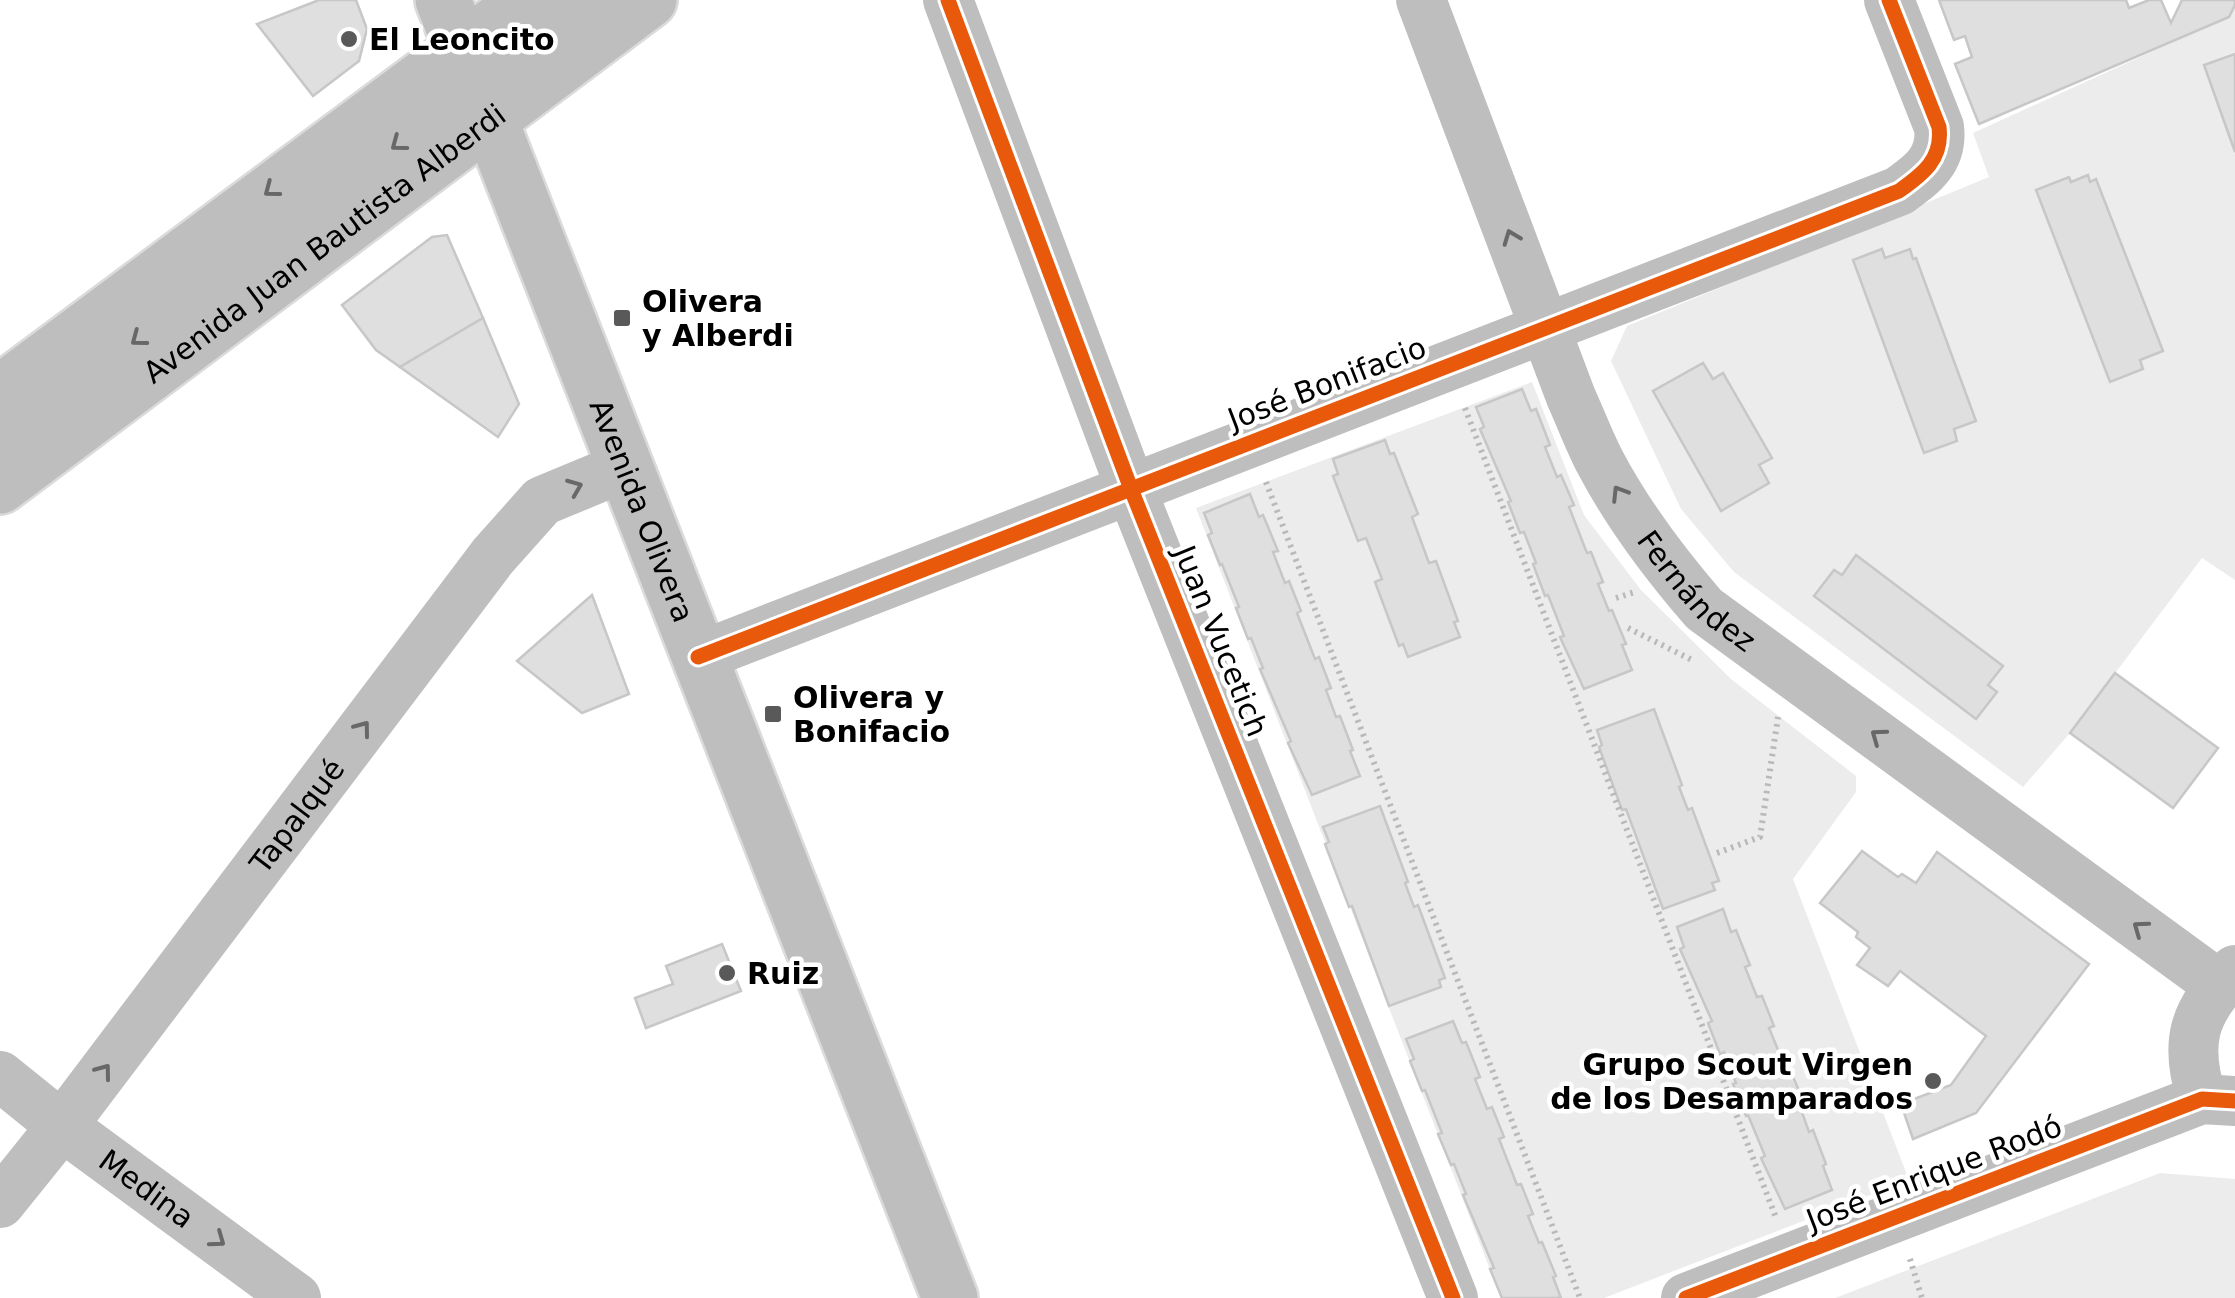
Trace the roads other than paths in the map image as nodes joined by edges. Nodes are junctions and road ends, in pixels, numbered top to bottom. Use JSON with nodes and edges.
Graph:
{"nodes":[{"id":1,"x":528,"y":0,"type":"edge"},
{"id":2,"x":594,"y":0,"type":"edge"},
{"id":3,"x":649,"y":0,"type":"edge"},
{"id":4,"x":948,"y":0,"type":"edge"},
{"id":5,"x":1421,"y":0,"type":"edge"},
{"id":6,"x":1889,"y":0,"type":"edge"},
{"id":7,"x":467,"y":63,"type":"edge"},
{"id":8,"x":1545,"y":328,"type":"junction"},
{"id":9,"x":0,"y":393,"type":"edge"},
{"id":10,"x":0,"y":443,"type":"edge"},
{"id":11,"x":624,"y":467,"type":"junction"},
{"id":12,"x":0,"y":486,"type":"edge"},
{"id":13,"x":1131,"y":489,"type":"junction"},
{"id":14,"x":698,"y":657,"type":"junction"},
{"id":15,"x":2227,"y":978,"type":"edge"},
{"id":16,"x":0,"y":1076,"type":"edge"},
{"id":17,"x":2218,"y":1100,"type":"edge"},
{"id":18,"x":62,"y":1126,"type":"junction"},
{"id":19,"x":0,"y":1202,"type":"edge"},
{"id":20,"x":296,"y":1298,"type":"edge"},
{"id":21,"x":950,"y":1298,"type":"edge"},
{"id":22,"x":1454,"y":1298,"type":"edge"},
{"id":23,"x":1686,"y":1298,"type":"edge"}],
"edges":[{"from":1,"to":7,"type":"main road","name":"Avenida Juan Bautista Alberdi"},
{"from":2,"to":7,"type":"street"},
{"from":3,"to":7,"type":"main road","name":"Avenida Juan Bautista Alberdi"},
{"from":4,"to":13,"type":"street","name":"Juan Vucetich"},
{"from":8,"to":5,"type":"street","name":"Fernández","one_way":true},
{"from":6,"to":8,"type":"street","name":"José Bonifacio"},
{"from":7,"to":9,"type":"main road","name":"Avenida Juan Bautista Alberdi","one_way":true},
{"from":7,"to":10,"type":"street","one_way":true},
{"from":7,"to":11,"type":"main road","name":"Avenida Olivera"},
{"from":7,"to":12,"type":"main road","name":"Avenida Juan Bautista Alberdi"},
{"from":8,"to":13,"type":"street","name":"José Bonifacio"},
{"from":15,"to":8,"type":"street","name":"Fernández","one_way":true},
{"from":11,"to":14,"type":"main road","name":"Avenida Olivera"},
{"from":18,"to":11,"type":"street","name":"Tapalqué","one_way":true},
{"from":13,"to":14,"type":"street","name":"José Bonifacio"},
{"from":13,"to":22,"type":"street","name":"Juan Vucetich"},
{"from":14,"to":21,"type":"main road","name":"Avenida Olivera"},
{"from":15,"to":17,"type":"street"},
{"from":16,"to":18,"type":"street","name":"Medina"},
{"from":17,"to":23,"type":"street","name":"José Enrique Rodó"},
{"from":18,"to":19,"type":"street","name":"Tapalqué"},
{"from":18,"to":20,"type":"street","name":"Medina","one_way":true}]}
